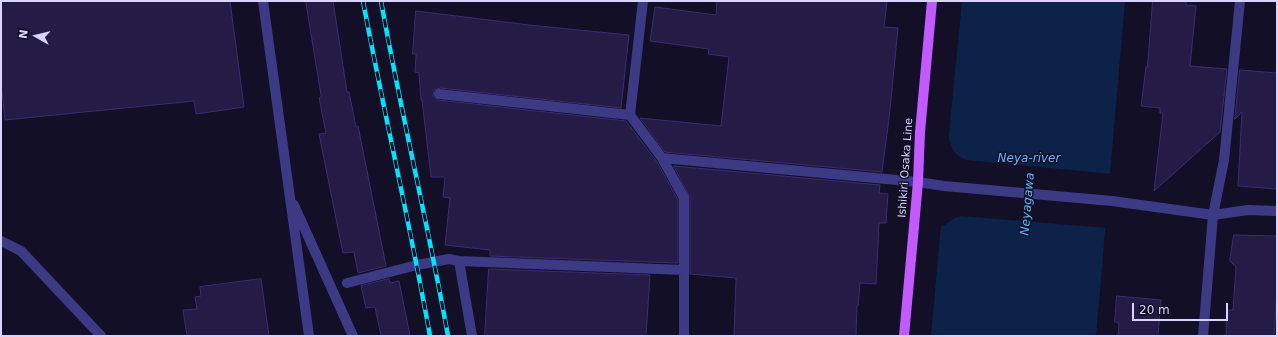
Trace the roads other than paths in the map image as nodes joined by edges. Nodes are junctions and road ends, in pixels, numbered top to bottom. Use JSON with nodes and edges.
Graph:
{"nodes":[{"id":1,"x":263,"y":1,"type":"edge"},
{"id":2,"x":643,"y":1,"type":"edge"},
{"id":3,"x":932,"y":1,"type":"edge"},
{"id":4,"x":1240,"y":1,"type":"edge"},
{"id":5,"x":439,"y":94,"type":"dead end"},
{"id":6,"x":630,"y":115,"type":"junction"},
{"id":7,"x":662,"y":158,"type":"junction"},
{"id":8,"x":918,"y":182,"type":"junction"},
{"id":9,"x":290,"y":196,"type":"junction"},
{"id":10,"x":1277,"y":211,"type":"edge"},
{"id":11,"x":1213,"y":215,"type":"junction"},
{"id":12,"x":1,"y":241,"type":"edge"},
{"id":13,"x":459,"y":261,"type":"junction"},
{"id":14,"x":684,"y":270,"type":"junction"},
{"id":15,"x":347,"y":283,"type":"dead end"},
{"id":16,"x":101,"y":336,"type":"edge"},
{"id":17,"x":309,"y":336,"type":"edge"},
{"id":18,"x":353,"y":336,"type":"edge"},
{"id":19,"x":472,"y":336,"type":"edge"},
{"id":20,"x":684,"y":336,"type":"edge"},
{"id":21,"x":904,"y":336,"type":"edge"},
{"id":22,"x":1203,"y":336,"type":"edge"}],
"edges":[{"from":1,"to":9,"type":"street"},
{"from":2,"to":6,"type":"street"},
{"from":3,"to":8,"type":"main road","name":"Ishikiri Osaka Line"},
{"from":4,"to":11,"type":"street"},
{"from":5,"to":6,"type":"street"},
{"from":6,"to":7,"type":"street"},
{"from":7,"to":8,"type":"street"},
{"from":7,"to":14,"type":"street"},
{"from":8,"to":11,"type":"street"},
{"from":8,"to":21,"type":"main road","name":"Ishikiri Osaka Line"},
{"from":9,"to":17,"type":"street"},
{"from":9,"to":18,"type":"street"},
{"from":10,"to":11,"type":"street"},
{"from":11,"to":22,"type":"street"},
{"from":12,"to":16,"type":"street"},
{"from":13,"to":14,"type":"street"},
{"from":13,"to":15,"type":"street"},
{"from":13,"to":19,"type":"street"},
{"from":14,"to":20,"type":"street"}]}
